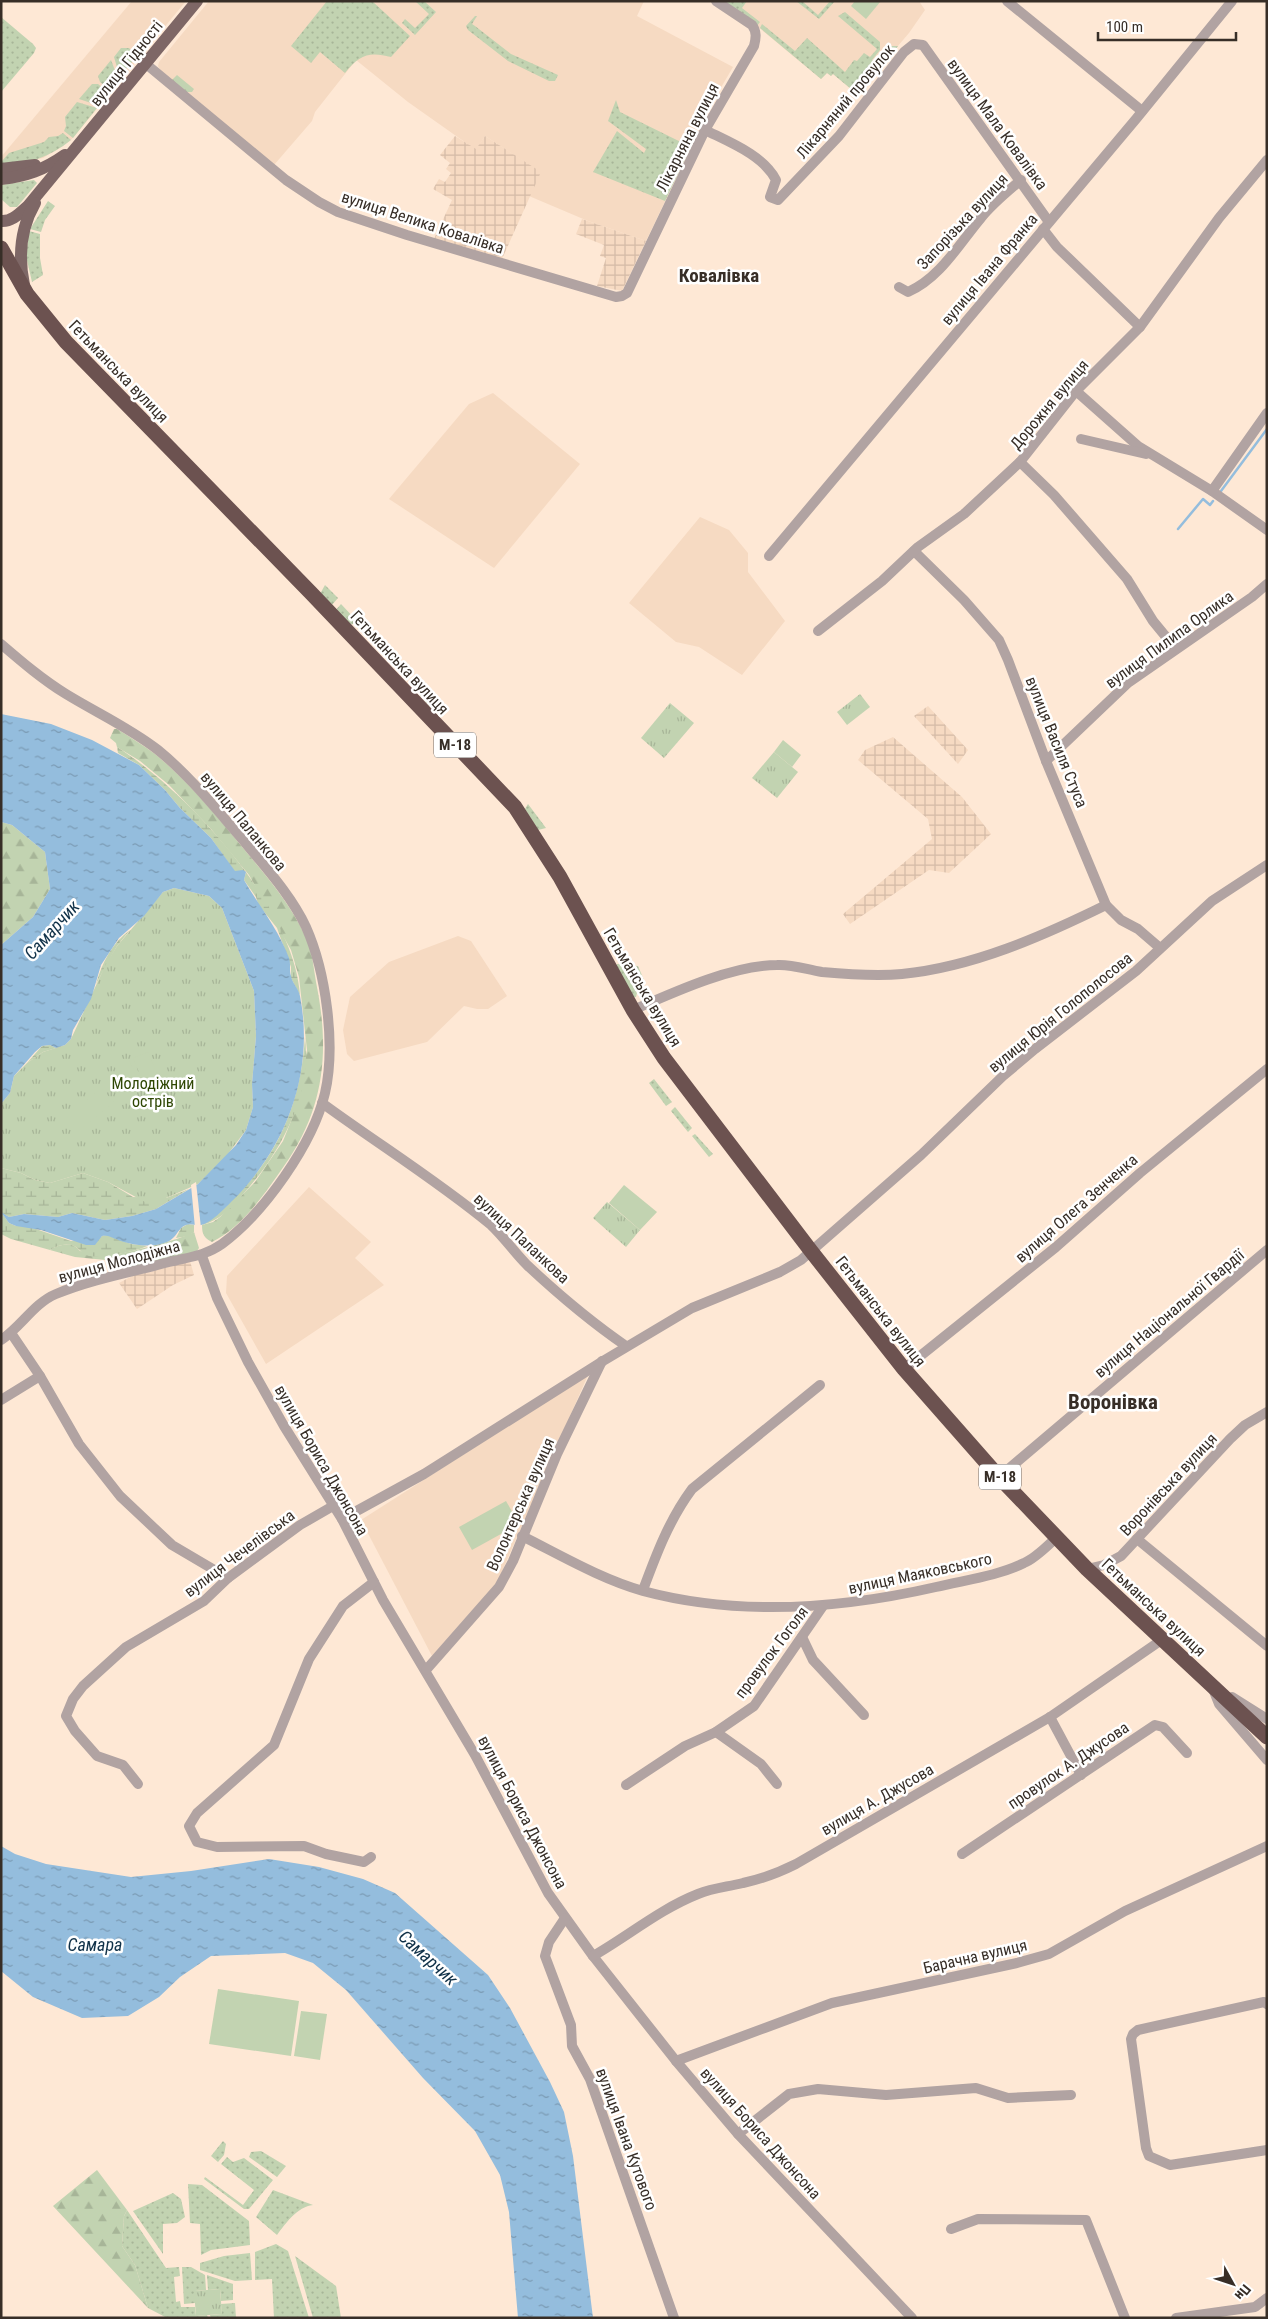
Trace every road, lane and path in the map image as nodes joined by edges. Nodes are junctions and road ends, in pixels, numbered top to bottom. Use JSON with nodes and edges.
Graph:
{"nodes":[{"id":1,"x":197,"y":1,"type":"edge"},
{"id":2,"x":716,"y":1,"type":"edge"},
{"id":3,"x":1007,"y":1,"type":"edge"},
{"id":4,"x":1232,"y":1,"type":"edge"},
{"id":5,"x":923,"y":44,"type":"joint"},
{"id":6,"x":146,"y":64,"type":"junction"},
{"id":7,"x":1142,"y":111,"type":"junction"},
{"id":8,"x":99,"y":122,"type":"junction"},
{"id":9,"x":705,"y":130,"type":"junction"},
{"id":10,"x":1267,"y":160,"type":"edge"},
{"id":11,"x":1,"y":170,"type":"edge"},
{"id":12,"x":1,"y":179,"type":"edge"},
{"id":13,"x":1021,"y":180,"type":"junction"},
{"id":14,"x":44,"y":187,"type":"junction"},
{"id":15,"x":1,"y":220,"type":"edge"},
{"id":16,"x":1046,"y":225,"type":"junction"},
{"id":17,"x":1,"y":248,"type":"edge"},
{"id":18,"x":899,"y":286,"type":"dead end"},
{"id":19,"x":25,"y":290,"type":"junction"},
{"id":20,"x":616,"y":297,"type":"joint"},
{"id":21,"x":1140,"y":327,"type":"junction"},
{"id":22,"x":1076,"y":391,"type":"junction"},
{"id":23,"x":1267,"y":413,"type":"edge"},
{"id":24,"x":1081,"y":439,"type":"dead end"},
{"id":25,"x":1154,"y":455,"type":"junction"},
{"id":26,"x":1020,"y":462,"type":"junction"},
{"id":27,"x":1212,"y":491,"type":"junction"},
{"id":28,"x":1267,"y":530,"type":"edge"},
{"id":29,"x":914,"y":551,"type":"junction"},
{"id":30,"x":769,"y":556,"type":"dead end"},
{"id":31,"x":1267,"y":584,"type":"edge"},
{"id":32,"x":818,"y":631,"type":"dead end"},
{"id":33,"x":1,"y":644,"type":"edge"},
{"id":34,"x":1176,"y":649,"type":"junction"},
{"id":35,"x":1046,"y":761,"type":"junction"},
{"id":36,"x":1267,"y":865,"type":"edge"},
{"id":37,"x":1106,"y":906,"type":"junction"},
{"id":38,"x":1160,"y":948,"type":"junction"},
{"id":39,"x":633,"y":1010,"type":"junction"},
{"id":40,"x":1267,"y":1069,"type":"edge"},
{"id":41,"x":322,"y":1103,"type":"junction"},
{"id":42,"x":1267,"y":1250,"type":"edge"},
{"id":43,"x":811,"y":1251,"type":"junction"},
{"id":44,"x":202,"y":1256,"type":"junction"},
{"id":45,"x":11,"y":1333,"type":"junction"},
{"id":46,"x":1,"y":1340,"type":"edge"},
{"id":47,"x":626,"y":1346,"type":"junction"},
{"id":48,"x":603,"y":1360,"type":"junction"},
{"id":49,"x":904,"y":1369,"type":"junction"},
{"id":50,"x":40,"y":1376,"type":"junction"},
{"id":51,"x":820,"y":1385,"type":"dead end"},
{"id":52,"x":1,"y":1400,"type":"edge"},
{"id":53,"x":1267,"y":1412,"type":"edge"},
{"id":54,"x":999,"y":1477,"type":"junction"},
{"id":55,"x":333,"y":1506,"type":"junction"},
{"id":56,"x":342,"y":1519,"type":"junction"},
{"id":57,"x":522,"y":1536,"type":"junction"},
{"id":58,"x":1057,"y":1537,"type":"junction"},
{"id":59,"x":1137,"y":1539,"type":"junction"},
{"id":60,"x":1088,"y":1569,"type":"junction"},
{"id":61,"x":228,"y":1578,"type":"junction"},
{"id":62,"x":374,"y":1582,"type":"junction"},
{"id":63,"x":643,"y":1590,"type":"junction"},
{"id":64,"x":823,"y":1606,"type":"junction"},
{"id":65,"x":802,"y":1637,"type":"junction"},
{"id":66,"x":1163,"y":1639,"type":"junction"},
{"id":67,"x":1267,"y":1646,"type":"edge"},
{"id":68,"x":426,"y":1670,"type":"junction"},
{"id":69,"x":1210,"y":1683,"type":"junction"},
{"id":70,"x":864,"y":1715,"type":"dead end"},
{"id":71,"x":1050,"y":1717,"type":"junction"},
{"id":72,"x":1267,"y":1719,"type":"edge"},
{"id":73,"x":716,"y":1732,"type":"junction"},
{"id":74,"x":1267,"y":1737,"type":"edge"},
{"id":75,"x":1187,"y":1753,"type":"dead end"},
{"id":76,"x":1267,"y":1760,"type":"edge"},
{"id":77,"x":1081,"y":1775,"type":"junction"},
{"id":78,"x":138,"y":1784,"type":"dead end"},
{"id":79,"x":777,"y":1784,"type":"dead end"},
{"id":80,"x":626,"y":1785,"type":"dead end"},
{"id":81,"x":1267,"y":1846,"type":"edge"},
{"id":82,"x":962,"y":1854,"type":"dead end"},
{"id":83,"x":371,"y":1857,"type":"dead end"},
{"id":84,"x":565,"y":1918,"type":"junction"},
{"id":85,"x":593,"y":1956,"type":"junction"},
{"id":86,"x":1267,"y":2004,"type":"edge"},
{"id":87,"x":676,"y":2061,"type":"junction"},
{"id":88,"x":1071,"y":2095,"type":"dead end"},
{"id":89,"x":738,"y":2134,"type":"junction"},
{"id":90,"x":1267,"y":2150,"type":"edge"},
{"id":91,"x":950,"y":2229,"type":"dead end"},
{"id":92,"x":1267,"y":2298,"type":"edge"},
{"id":93,"x":1234,"y":2314,"type":"edge"},
{"id":94,"x":910,"y":2317,"type":"edge"},
{"id":95,"x":674,"y":2318,"type":"edge"},
{"id":96,"x":1125,"y":2318,"type":"edge"},
{"id":97,"x":1176,"y":2318,"type":"edge"}],
"edges":[{"from":1,"to":6,"type":"main road","name":"вулиця Гідності"},
{"from":2,"to":9,"type":"street","name":"Лікарняна вулиця"},
{"from":3,"to":7,"type":"street"},
{"from":4,"to":7,"type":"street","name":"вулиця Івана Франка"},
{"from":5,"to":9,"type":"street","name":"Лікарняний провулок"},
{"from":5,"to":13,"type":"street","name":"вулиця Мала Ковалівка"},
{"from":6,"to":8,"type":"main road","name":"вулиця Гідності"},
{"from":6,"to":20,"type":"street","name":"вулиця Велика Ковалівка"},
{"from":7,"to":16,"type":"street","name":"вулиця Івана Франка"},
{"from":8,"to":11,"type":"main road","name":"вулиця Гідності"},
{"from":8,"to":12,"type":"main road","name":"вулиця Гідності"},
{"from":8,"to":14,"type":"main road","name":"вулиця Гідності"},
{"from":9,"to":20,"type":"street","name":"Лікарняна вулиця"},
{"from":10,"to":21,"type":"street","name":"Дорожня вулиця"},
{"from":13,"to":16,"type":"street","name":"вулиця Мала Ковалівка"},
{"from":13,"to":18,"type":"street","name":"Запорізька вулиця"},
{"from":14,"to":15,"type":"main road","name":"вулиця Гідності"},
{"from":14,"to":19,"type":"main road","name":"вулиця Гідності"},
{"from":16,"to":21,"type":"street","name":"вулиця Мала Ковалівка"},
{"from":16,"to":30,"type":"street","name":"вулиця Івана Франка"},
{"from":17,"to":19,"type":"highway","name":"Гетьманська вулиця","number":"М-18"},
{"from":19,"to":39,"type":"highway","name":"Гетьманська вулиця","number":"М-18"},
{"from":21,"to":22,"type":"street","name":"Дорожня вулиця"},
{"from":22,"to":25,"type":"street"},
{"from":22,"to":26,"type":"street","name":"Дорожня вулиця"},
{"from":23,"to":27,"type":"street"},
{"from":24,"to":25,"type":"street"},
{"from":25,"to":27,"type":"street"},
{"from":26,"to":29,"type":"street","name":"Дорожня вулиця"},
{"from":26,"to":34,"type":"street"},
{"from":27,"to":28,"type":"street"},
{"from":29,"to":32,"type":"street","name":"Дорожня вулиця"},
{"from":29,"to":35,"type":"street","name":"вулиця Василя Стуса"},
{"from":31,"to":34,"type":"street","name":"вулиця Пилипа Орлика"},
{"from":33,"to":41,"type":"street","name":"вулиця Паланкова"},
{"from":34,"to":35,"type":"street","name":"вулиця Пилипа Орлика"},
{"from":35,"to":37,"type":"street","name":"вулиця Василя Стуса"},
{"from":36,"to":38,"type":"street","name":"вулиця Юрія Голополосова"},
{"from":37,"to":38,"type":"street","name":"вулиця Василя Стуса"},
{"from":37,"to":39,"type":"street"},
{"from":38,"to":43,"type":"street","name":"вулиця Юрія Голополосова"},
{"from":39,"to":43,"type":"highway","name":"Гетьманська вулиця","number":"М-18"},
{"from":40,"to":49,"type":"street","name":"вулиця Олега Зенченка"},
{"from":41,"to":44,"type":"street","name":"вулиця Паланкова"},
{"from":41,"to":47,"type":"street","name":"вулиця Паланкова"},
{"from":42,"to":54,"type":"street","name":"вулиця Національної Гвардії"},
{"from":43,"to":47,"type":"street"},
{"from":43,"to":49,"type":"highway","name":"Гетьманська вулиця","number":"М-18"},
{"from":44,"to":45,"type":"street","name":"вулиця Молодіжна"},
{"from":44,"to":55,"type":"street","name":"вулиця Бориса Джонсона"},
{"from":45,"to":46,"type":"street","name":"вулиця Молодіжна"},
{"from":45,"to":50,"type":"street"},
{"from":47,"to":48,"type":"street"},
{"from":48,"to":56,"type":"street"},
{"from":48,"to":57,"type":"street","name":"Волонтерська вулиця"},
{"from":49,"to":54,"type":"highway","name":"Гетьманська вулиця","number":"М-18"},
{"from":50,"to":52,"type":"street"},
{"from":50,"to":61,"type":"street"},
{"from":51,"to":63,"type":"street"},
{"from":53,"to":59,"type":"street","name":"Воронівська вулиця"},
{"from":54,"to":58,"type":"highway","name":"Гетьманська вулиця","number":"М-18"},
{"from":55,"to":56,"type":"street","name":"вулиця Бориса Джонсона"},
{"from":55,"to":61,"type":"street","name":"вулиця Чечелівська"},
{"from":56,"to":62,"type":"street","name":"вулиця Бориса Джонсона"},
{"from":57,"to":63,"type":"street","name":"вулиця Маяковського"},
{"from":57,"to":68,"type":"street","name":"Волонтерська вулиця"},
{"from":58,"to":60,"type":"highway","name":"Гетьманська вулиця","number":"М-18"},
{"from":58,"to":64,"type":"street","name":"вулиця Маяковського"},
{"from":59,"to":60,"type":"street","name":"Воронівська вулиця"},
{"from":59,"to":67,"type":"street"},
{"from":60,"to":66,"type":"highway","name":"Гетьманська вулиця","number":"М-18"},
{"from":61,"to":78,"type":"street","name":"вулиця Чечелівська"},
{"from":62,"to":68,"type":"street","name":"вулиця Бориса Джонсона"},
{"from":62,"to":83,"type":"street"},
{"from":63,"to":64,"type":"street","name":"вулиця Маяковського"},
{"from":64,"to":65,"type":"street","name":"провулок Гоголя"},
{"from":65,"to":70,"type":"street"},
{"from":65,"to":73,"type":"street","name":"провулок Гоголя"},
{"from":66,"to":69,"type":"highway","name":"Гетьманська вулиця","number":"М-18"},
{"from":66,"to":71,"type":"street","name":"вулиця А. Джусова"},
{"from":68,"to":84,"type":"street","name":"вулиця Бориса Джонсона"},
{"from":69,"to":72,"type":"street"},
{"from":69,"to":74,"type":"highway","name":"Гетьманська вулиця","number":"М-18"},
{"from":69,"to":76,"type":"street"},
{"from":71,"to":77,"type":"street"},
{"from":71,"to":85,"type":"street","name":"вулиця А. Джусова"},
{"from":73,"to":79,"type":"street"},
{"from":73,"to":80,"type":"street","name":"провулок Гоголя"},
{"from":75,"to":77,"type":"street","name":"провулок А. Джусова"},
{"from":77,"to":82,"type":"street","name":"провулок А. Джусова"},
{"from":81,"to":87,"type":"street","name":"Барачна вулиця"},
{"from":84,"to":85,"type":"street","name":"вулиця Бориса Джонсона"},
{"from":84,"to":95,"type":"street","name":"вулиця Івана Кутового"},
{"from":85,"to":87,"type":"street","name":"вулиця Бориса Джонсона"},
{"from":86,"to":90,"type":"street"},
{"from":87,"to":89,"type":"street","name":"вулиця Бориса Джонсона"},
{"from":88,"to":89,"type":"street"},
{"from":89,"to":94,"type":"street","name":"вулиця Бориса Джонсона"},
{"from":91,"to":96,"type":"street"},
{"from":92,"to":93,"type":"street"},
{"from":93,"to":97,"type":"street"}]}
